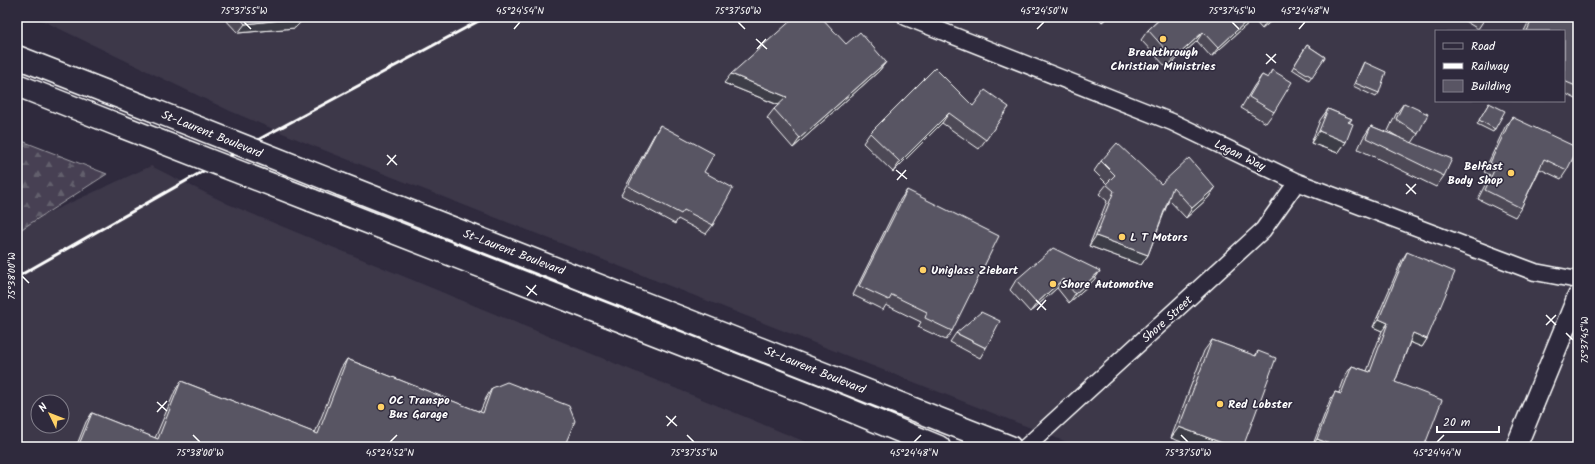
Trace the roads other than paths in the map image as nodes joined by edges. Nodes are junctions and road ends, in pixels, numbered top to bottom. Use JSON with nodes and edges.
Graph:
{"nodes":[{"id":1,"x":906,"y":17,"type":"edge"},
{"id":2,"x":17,"y":57,"type":"edge"},
{"id":3,"x":17,"y":85,"type":"edge"},
{"id":4,"x":1297,"y":182,"type":"junction"},
{"id":5,"x":1578,"y":280,"type":"edge"},
{"id":6,"x":1578,"y":296,"type":"edge"},
{"id":7,"x":938,"y":447,"type":"edge"},
{"id":8,"x":1010,"y":447,"type":"edge"},
{"id":9,"x":1026,"y":447,"type":"edge"},
{"id":10,"x":1516,"y":447,"type":"edge"}],
"edges":[{"from":1,"to":4,"type":"street","name":"Lagan Way"},
{"from":2,"to":8,"type":"main road","name":"St-Laurent Boulevard","bridge":true},
{"from":3,"to":7,"type":"main road","name":"St-Laurent Boulevard","bridge":true},
{"from":4,"to":5,"type":"street","name":"Lagan Way"},
{"from":4,"to":9,"type":"street","name":"Shore Street"},
{"from":6,"to":10,"type":"street"}]}
